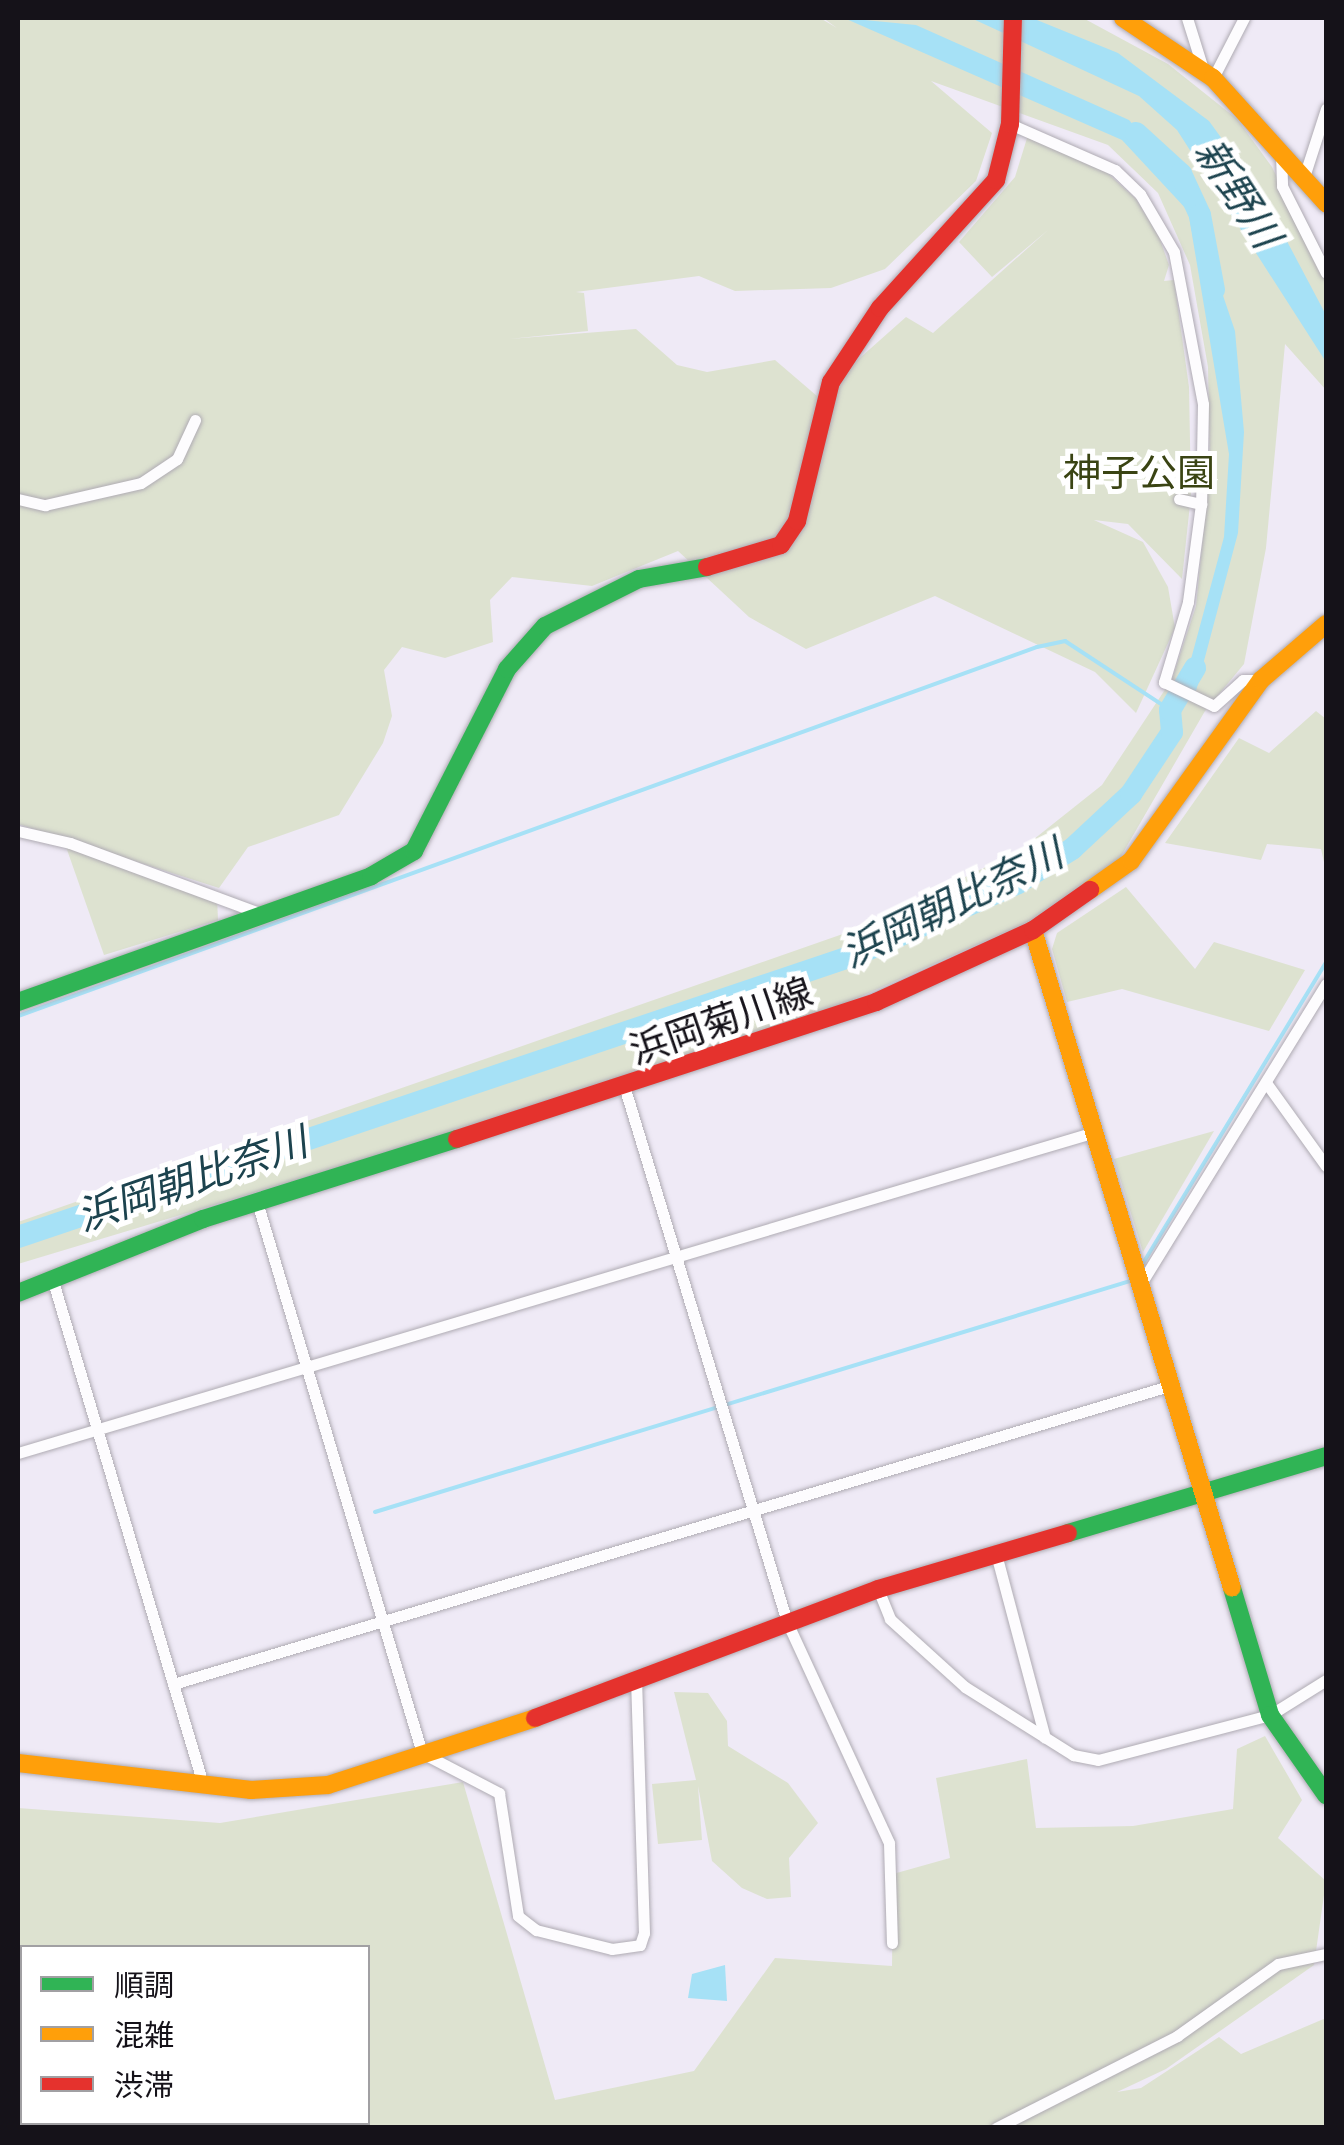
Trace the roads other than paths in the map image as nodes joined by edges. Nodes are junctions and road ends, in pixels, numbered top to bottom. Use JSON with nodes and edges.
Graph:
{"nodes":[{"id":1,"x":1013,"y":18,"type":"edge"},
{"id":2,"x":1123,"y":18,"type":"edge"},
{"id":3,"x":1187,"y":18,"type":"edge"},
{"id":4,"x":1244,"y":18,"type":"edge"},
{"id":5,"x":1208,"y":74,"type":"junction"},
{"id":6,"x":1326,"y":109,"type":"edge"},
{"id":7,"x":1010,"y":119,"type":"junction"},
{"id":8,"x":1281,"y":154,"type":"junction"},
{"id":9,"x":1303,"y":180,"type":"junction"},
{"id":10,"x":1326,"y":203,"type":"edge"},
{"id":11,"x":1326,"y":273,"type":"edge"},
{"id":12,"x":195,"y":420,"type":"dead end"},
{"id":13,"x":18,"y":499,"type":"edge"},
{"id":14,"x":1179,"y":499,"type":"dead end"},
{"id":15,"x":1201,"y":504,"type":"junction"},
{"id":16,"x":1326,"y":624,"type":"edge"},
{"id":17,"x":1262,"y":680,"type":"junction"},
{"id":18,"x":18,"y":832,"type":"edge"},
{"id":19,"x":262,"y":914,"type":"junction"},
{"id":20,"x":1033,"y":930,"type":"junction"},
{"id":21,"x":1326,"y":984,"type":"edge"},
{"id":22,"x":18,"y":1002,"type":"edge"},
{"id":23,"x":1267,"y":1084,"type":"junction"},
{"id":24,"x":625,"y":1088,"type":"junction"},
{"id":25,"x":1095,"y":1132,"type":"junction"},
{"id":26,"x":1326,"y":1166,"type":"edge"},
{"id":27,"x":256,"y":1202,"type":"junction"},
{"id":28,"x":676,"y":1258,"type":"junction"},
{"id":29,"x":52,"y":1278,"type":"junction"},
{"id":30,"x":1140,"y":1286,"type":"junction"},
{"id":31,"x":18,"y":1293,"type":"edge"},
{"id":32,"x":306,"y":1367,"type":"junction"},
{"id":33,"x":1169,"y":1386,"type":"junction"},
{"id":34,"x":99,"y":1428,"type":"junction"},
{"id":35,"x":18,"y":1453,"type":"edge"},
{"id":36,"x":1326,"y":1456,"type":"edge"},
{"id":37,"x":1201,"y":1493,"type":"junction"},
{"id":38,"x":751,"y":1510,"type":"junction"},
{"id":39,"x":996,"y":1554,"type":"junction"},
{"id":40,"x":878,"y":1590,"type":"junction"},
{"id":41,"x":381,"y":1620,"type":"junction"},
{"id":42,"x":787,"y":1622,"type":"junction"},
{"id":43,"x":1326,"y":1680,"type":"edge"},
{"id":44,"x":173,"y":1684,"type":"junction"},
{"id":45,"x":636,"y":1685,"type":"junction"},
{"id":46,"x":1270,"y":1714,"type":"junction"},
{"id":47,"x":1045,"y":1738,"type":"junction"},
{"id":48,"x":422,"y":1753,"type":"junction"},
{"id":49,"x":18,"y":1764,"type":"edge"},
{"id":50,"x":202,"y":1781,"type":"junction"},
{"id":51,"x":1326,"y":1795,"type":"edge"},
{"id":52,"x":892,"y":1943,"type":"dead end"},
{"id":53,"x":1326,"y":1954,"type":"edge"},
{"id":54,"x":996,"y":2128,"type":"edge"}],
"edges":[{"from":1,"to":7,"type":"street"},
{"from":2,"to":5,"type":"street"},
{"from":3,"to":5,"type":"street"},
{"from":4,"to":5,"type":"street"},
{"from":5,"to":8,"type":"street"},
{"from":6,"to":9,"type":"street"},
{"from":7,"to":15,"type":"street"},
{"from":7,"to":19,"type":"street"},
{"from":8,"to":9,"type":"street"},
{"from":8,"to":11,"type":"street"},
{"from":9,"to":10,"type":"street"},
{"from":12,"to":13,"type":"street"},
{"from":14,"to":15,"type":"street"},
{"from":15,"to":17,"type":"street"},
{"from":16,"to":17,"type":"street","name":"浜岡菊川線"},
{"from":17,"to":20,"type":"street","name":"浜岡菊川線"},
{"from":18,"to":19,"type":"street"},
{"from":19,"to":22,"type":"street"},
{"from":20,"to":24,"type":"street","name":"浜岡菊川線"},
{"from":20,"to":25,"type":"street"},
{"from":21,"to":23,"type":"street"},
{"from":23,"to":26,"type":"street"},
{"from":23,"to":30,"type":"street"},
{"from":24,"to":27,"type":"street","name":"浜岡菊川線"},
{"from":24,"to":28,"type":"street"},
{"from":25,"to":28,"type":"street"},
{"from":25,"to":30,"type":"street"},
{"from":27,"to":29,"type":"street","name":"浜岡菊川線"},
{"from":27,"to":32,"type":"street"},
{"from":28,"to":32,"type":"street"},
{"from":28,"to":38,"type":"street"},
{"from":29,"to":31,"type":"street","name":"浜岡菊川線"},
{"from":29,"to":34,"type":"street"},
{"from":30,"to":33,"type":"street"},
{"from":32,"to":34,"type":"street"},
{"from":32,"to":41,"type":"street"},
{"from":33,"to":37,"type":"street"},
{"from":33,"to":38,"type":"street"},
{"from":34,"to":35,"type":"street"},
{"from":34,"to":44,"type":"street"},
{"from":36,"to":37,"type":"street"},
{"from":37,"to":39,"type":"street"},
{"from":37,"to":46,"type":"street"},
{"from":38,"to":41,"type":"street"},
{"from":38,"to":42,"type":"street"},
{"from":39,"to":40,"type":"street"},
{"from":39,"to":47,"type":"street"},
{"from":40,"to":42,"type":"street"},
{"from":40,"to":47,"type":"street"},
{"from":41,"to":44,"type":"street"},
{"from":41,"to":48,"type":"street"},
{"from":42,"to":45,"type":"street"},
{"from":42,"to":52,"type":"street"},
{"from":43,"to":46,"type":"street"},
{"from":44,"to":50,"type":"street"},
{"from":45,"to":48,"type":"street"},
{"from":45,"to":48,"type":"street"},
{"from":46,"to":47,"type":"street"},
{"from":46,"to":51,"type":"street"},
{"from":48,"to":50,"type":"street"},
{"from":49,"to":50,"type":"street"},
{"from":53,"to":54,"type":"street"}]}
